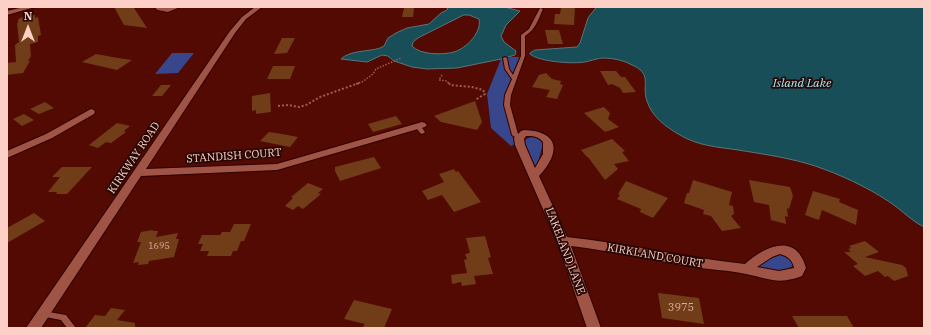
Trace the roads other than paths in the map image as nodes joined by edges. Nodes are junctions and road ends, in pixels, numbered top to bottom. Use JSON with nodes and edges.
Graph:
{"nodes":[{"id":1,"x":32,"y":7,"type":"edge"},
{"id":2,"x":158,"y":7,"type":"edge"},
{"id":3,"x":177,"y":7,"type":"edge"},
{"id":4,"x":259,"y":7,"type":"edge"},
{"id":5,"x":541,"y":9,"type":"dead end"},
{"id":6,"x":7,"y":13,"type":"edge"},
{"id":7,"x":505,"y":58,"type":"dead end"},
{"id":8,"x":514,"y":79,"type":"junction"},
{"id":9,"x":91,"y":112,"type":"dead end"},
{"id":10,"x":421,"y":128,"type":"dead end"},
{"id":11,"x":519,"y":138,"type":"junction"},
{"id":12,"x":7,"y":155,"type":"edge"},
{"id":13,"x":138,"y":174,"type":"junction"},
{"id":14,"x":534,"y":175,"type":"junction"},
{"id":15,"x":563,"y":241,"type":"junction"},
{"id":16,"x":747,"y":270,"type":"dead end"},
{"id":17,"x":43,"y":314,"type":"junction"},
{"id":18,"x":34,"y":328,"type":"edge"},
{"id":19,"x":72,"y":328,"type":"edge"},
{"id":20,"x":594,"y":328,"type":"edge"}],
"edges":[{"from":1,"to":6,"type":"street"},
{"from":2,"to":3,"type":"street"},
{"from":4,"to":13,"type":"street","name":"KIRKWAY ROAD"},
{"from":5,"to":8,"type":"lane","name":"LAKELAND LANE"},
{"from":7,"to":8,"type":"lane"},
{"from":8,"to":11,"type":"lane","name":"LAKELAND LANE"},
{"from":9,"to":12,"type":"street"},
{"from":10,"to":13,"type":"street","name":"STANDISH COURT"},
{"from":11,"to":14,"type":"street","name":"LAKELAND LANE"},
{"from":11,"to":14,"type":"street"},
{"from":13,"to":17,"type":"street","name":"KIRKWAY ROAD"},
{"from":14,"to":15,"type":"street","name":"LAKELAND LANE"},
{"from":15,"to":16,"type":"street","name":"KIRKLAND COURT"},
{"from":15,"to":20,"type":"street","name":"LAKELAND LANE"},
{"from":17,"to":18,"type":"street","name":"KIRKWAY ROAD"},
{"from":17,"to":19,"type":"lane"}]}
